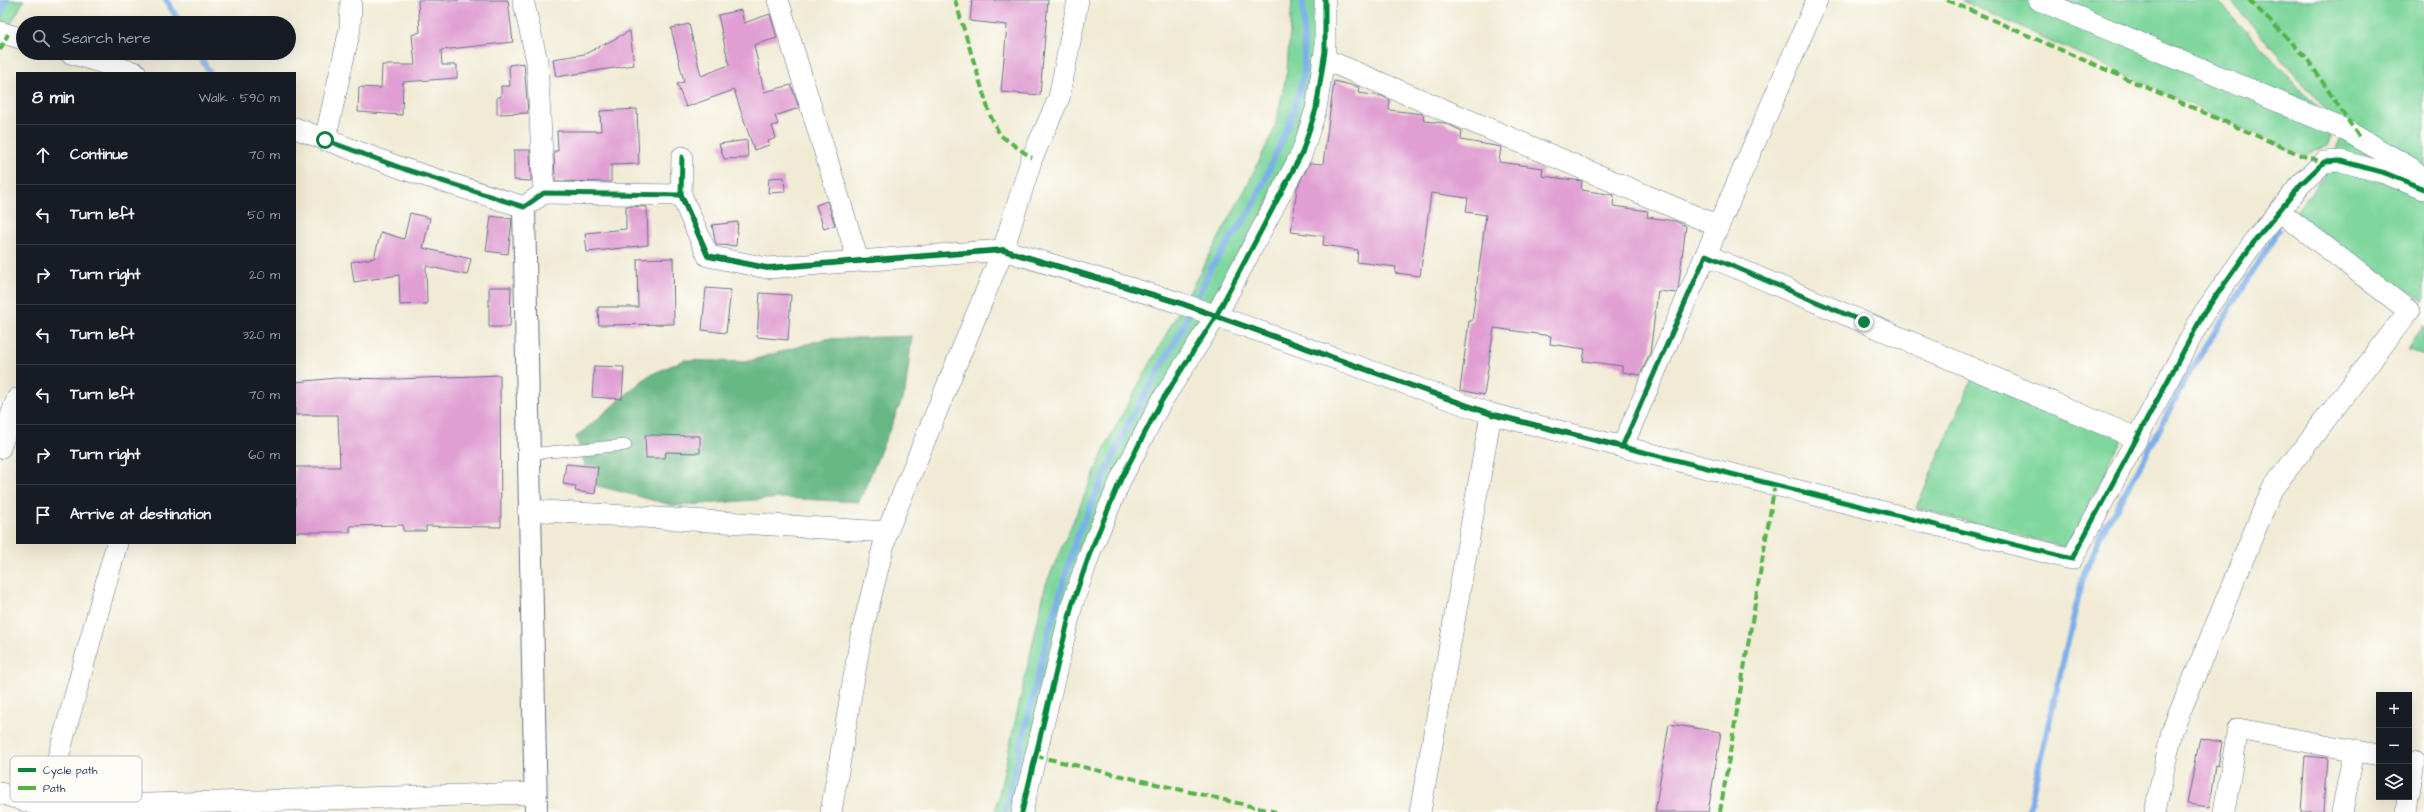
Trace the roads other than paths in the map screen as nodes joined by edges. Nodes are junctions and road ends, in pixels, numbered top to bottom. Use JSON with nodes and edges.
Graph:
{"nodes":[{"id":1,"x":351,"y":0,"type":"edge"},
{"id":2,"x":523,"y":0,"type":"edge"},
{"id":3,"x":778,"y":0,"type":"edge"},
{"id":4,"x":1078,"y":0,"type":"edge"},
{"id":5,"x":1325,"y":0,"type":"edge"},
{"id":6,"x":1816,"y":0,"type":"edge"},
{"id":7,"x":2039,"y":0,"type":"edge"},
{"id":8,"x":1324,"y":59,"type":"junction"},
{"id":9,"x":92,"y":60,"type":"edge"},
{"id":10,"x":131,"y":72,"type":"edge"},
{"id":11,"x":296,"y":128,"type":"edge"},
{"id":12,"x":325,"y":140,"type":"junction"},
{"id":13,"x":682,"y":157,"type":"dead end"},
{"id":14,"x":2424,"y":179,"type":"edge"},
{"id":15,"x":2424,"y":188,"type":"edge"},
{"id":16,"x":544,"y":193,"type":"junction"},
{"id":17,"x":681,"y":195,"type":"junction"},
{"id":18,"x":524,"y":207,"type":"junction"},
{"id":19,"x":2279,"y":211,"type":"junction"},
{"id":20,"x":1718,"y":226,"type":"junction"},
{"id":21,"x":1003,"y":250,"type":"junction"},
{"id":22,"x":1706,"y":255,"type":"junction"},
{"id":23,"x":858,"y":260,"type":"junction"},
{"id":24,"x":1214,"y":315,"type":"junction"},
{"id":25,"x":16,"y":402,"type":"edge"},
{"id":26,"x":1491,"y":414,"type":"junction"},
{"id":27,"x":2136,"y":438,"type":"junction"},
{"id":28,"x":626,"y":445,"type":"dead end"},
{"id":29,"x":1622,"y":447,"type":"junction"},
{"id":30,"x":0,"y":448,"type":"edge"},
{"id":31,"x":527,"y":454,"type":"junction"},
{"id":32,"x":528,"y":510,"type":"junction"},
{"id":33,"x":887,"y":532,"type":"junction"},
{"id":34,"x":117,"y":544,"type":"edge"},
{"id":35,"x":2354,"y":751,"type":"junction"},
{"id":36,"x":2376,"y":755,"type":"edge"},
{"id":37,"x":58,"y":756,"type":"edge"},
{"id":38,"x":2416,"y":762,"type":"edge"},
{"id":39,"x":2412,"y":780,"type":"edge"},
{"id":40,"x":0,"y":793,"type":"edge"},
{"id":41,"x":10,"y":797,"type":"edge"},
{"id":42,"x":2408,"y":800,"type":"edge"},
{"id":43,"x":23,"y":802,"type":"edge"},
{"id":44,"x":535,"y":802,"type":"edge"},
{"id":45,"x":43,"y":810,"type":"edge"},
{"id":46,"x":831,"y":812,"type":"edge"},
{"id":47,"x":1022,"y":812,"type":"edge"},
{"id":48,"x":1420,"y":812,"type":"edge"},
{"id":49,"x":2155,"y":812,"type":"edge"},
{"id":50,"x":2224,"y":812,"type":"edge"},
{"id":51,"x":2342,"y":812,"type":"edge"},
{"id":52,"x":2406,"y":812,"type":"edge"}],
"edges":[{"from":1,"to":12,"type":"street"},
{"from":2,"to":16,"type":"street"},
{"from":3,"to":23,"type":"street"},
{"from":4,"to":21,"type":"street"},
{"from":5,"to":8,"type":"street"},
{"from":6,"to":20,"type":"street"},
{"from":7,"to":14,"type":"street"},
{"from":8,"to":20,"type":"street"},
{"from":8,"to":24,"type":"street"},
{"from":9,"to":10,"type":"street"},
{"from":11,"to":12,"type":"street"},
{"from":12,"to":18,"type":"street"},
{"from":13,"to":17,"type":"street"},
{"from":15,"to":19,"type":"street"},
{"from":16,"to":17,"type":"street"},
{"from":16,"to":18,"type":"street"},
{"from":17,"to":23,"type":"street"},
{"from":18,"to":31,"type":"street"},
{"from":19,"to":27,"type":"street"},
{"from":19,"to":49,"type":"street"},
{"from":20,"to":22,"type":"street"},
{"from":21,"to":23,"type":"street"},
{"from":21,"to":24,"type":"street"},
{"from":21,"to":33,"type":"street"},
{"from":22,"to":27,"type":"street"},
{"from":22,"to":29,"type":"street"},
{"from":24,"to":26,"type":"street"},
{"from":24,"to":47,"type":"street"},
{"from":25,"to":30,"type":"street"},
{"from":26,"to":29,"type":"street"},
{"from":26,"to":48,"type":"street"},
{"from":27,"to":29,"type":"street"},
{"from":28,"to":31,"type":"lane"},
{"from":31,"to":32,"type":"street"},
{"from":32,"to":33,"type":"street"},
{"from":32,"to":44,"type":"street"},
{"from":33,"to":46,"type":"street"},
{"from":34,"to":37,"type":"street"},
{"from":35,"to":36,"type":"street"},
{"from":35,"to":50,"type":"street"},
{"from":35,"to":51,"type":"street"},
{"from":38,"to":39,"type":"street"},
{"from":40,"to":41,"type":"street"},
{"from":42,"to":52,"type":"street"},
{"from":43,"to":45,"type":"street"},
{"from":44,"to":45,"type":"street"}]}
